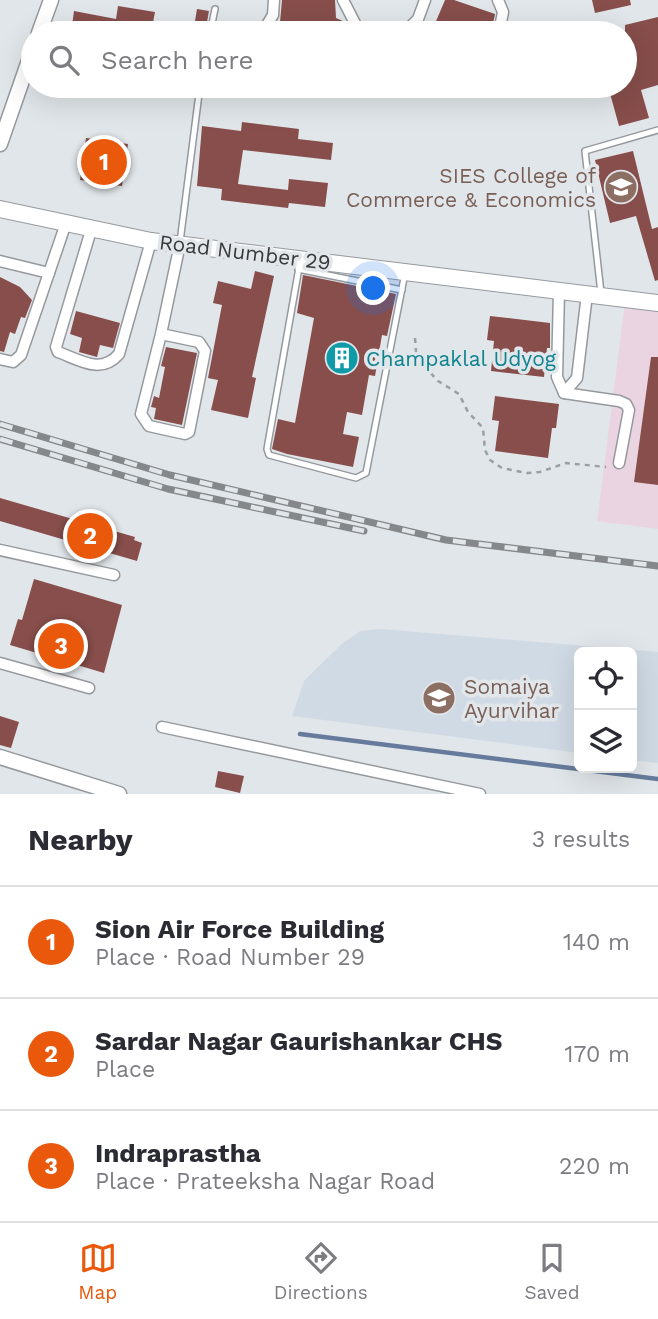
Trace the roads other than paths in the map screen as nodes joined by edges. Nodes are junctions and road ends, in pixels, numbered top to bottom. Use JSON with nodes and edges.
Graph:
{"nodes":[{"id":1,"x":51,"y":0,"type":"edge"},
{"id":2,"x":274,"y":0,"type":"edge"},
{"id":3,"x":343,"y":0,"type":"edge"},
{"id":4,"x":425,"y":0,"type":"edge"},
{"id":5,"x":498,"y":0,"type":"edge"},
{"id":6,"x":215,"y":9,"type":"dead end"},
{"id":7,"x":43,"y":21,"type":"edge"},
{"id":8,"x":212,"y":21,"type":"edge"},
{"id":9,"x":269,"y":21,"type":"edge"},
{"id":10,"x":354,"y":21,"type":"edge"},
{"id":11,"x":416,"y":21,"type":"edge"},
{"id":12,"x":501,"y":21,"type":"edge"},
{"id":13,"x":21,"y":84,"type":"edge"},
{"id":14,"x":198,"y":98,"type":"edge"},
{"id":15,"x":658,"y":130,"type":"edge"},
{"id":16,"x":0,"y":144,"type":"edge"},
{"id":17,"x":0,"y":209,"type":"edge"},
{"id":18,"x":66,"y":223,"type":"junction"},
{"id":19,"x":92,"y":227,"type":"junction"},
{"id":20,"x":151,"y":241,"type":"junction"},
{"id":21,"x":180,"y":244,"type":"junction"},
{"id":22,"x":0,"y":261,"type":"edge"},
{"id":23,"x":299,"y":264,"type":"junction"},
{"id":24,"x":405,"y":272,"type":"junction"},
{"id":25,"x":49,"y":273,"type":"junction"},
{"id":26,"x":402,"y":290,"type":"junction"},
{"id":27,"x":559,"y":291,"type":"junction"},
{"id":28,"x":594,"y":295,"type":"junction"},
{"id":29,"x":658,"y":303,"type":"edge"},
{"id":30,"x":161,"y":334,"type":"junction"},
{"id":31,"x":0,"y":359,"type":"edge"},
{"id":32,"x":564,"y":393,"type":"junction"},
{"id":33,"x":619,"y":463,"type":"road end"},
{"id":34,"x":0,"y":550,"type":"edge"},
{"id":35,"x":114,"y":575,"type":"dead end"},
{"id":36,"x":0,"y":663,"type":"edge"},
{"id":37,"x":89,"y":688,"type":"dead end"},
{"id":38,"x":163,"y":727,"type":"dead end"},
{"id":39,"x":0,"y":757,"type":"edge"},
{"id":40,"x":119,"y":794,"type":"edge"},
{"id":41,"x":480,"y":794,"type":"edge"}],
"edges":[{"from":1,"to":7,"type":"street"},
{"from":2,"to":9,"type":"street"},
{"from":3,"to":10,"type":"street"},
{"from":4,"to":11,"type":"street"},
{"from":5,"to":12,"type":"street"},
{"from":6,"to":8,"type":"lane"},
{"from":13,"to":16,"type":"street"},
{"from":14,"to":21,"type":"lane"},
{"from":15,"to":28,"type":"lane"},
{"from":17,"to":18,"type":"main road","name":"Road Number 29"},
{"from":18,"to":19,"type":"main road","name":"Road Number 29"},
{"from":18,"to":25,"type":"street"},
{"from":19,"to":20,"type":"main road","name":"Road Number 29"},
{"from":19,"to":20,"type":"street"},
{"from":20,"to":21,"type":"main road","name":"Road Number 29"},
{"from":21,"to":23,"type":"main road","name":"Road Number 29"},
{"from":21,"to":30,"type":"street"},
{"from":22,"to":25,"type":"street"},
{"from":23,"to":24,"type":"main road","name":"Road Number 29"},
{"from":23,"to":26,"type":"lane"},
{"from":23,"to":26,"type":"lane"},
{"from":24,"to":26,"type":"lane"},
{"from":24,"to":27,"type":"main road","name":"Road Number 29"},
{"from":25,"to":31,"type":"street"},
{"from":27,"to":28,"type":"main road","name":"Road Number 29"},
{"from":27,"to":32,"type":"street"},
{"from":28,"to":29,"type":"main road","name":"Road Number 29"},
{"from":28,"to":32,"type":"street"},
{"from":30,"to":30,"type":"street"},
{"from":32,"to":33,"type":"street"},
{"from":34,"to":35,"type":"street"},
{"from":36,"to":37,"type":"street"},
{"from":38,"to":41,"type":"street"},
{"from":39,"to":40,"type":"street"}]}
